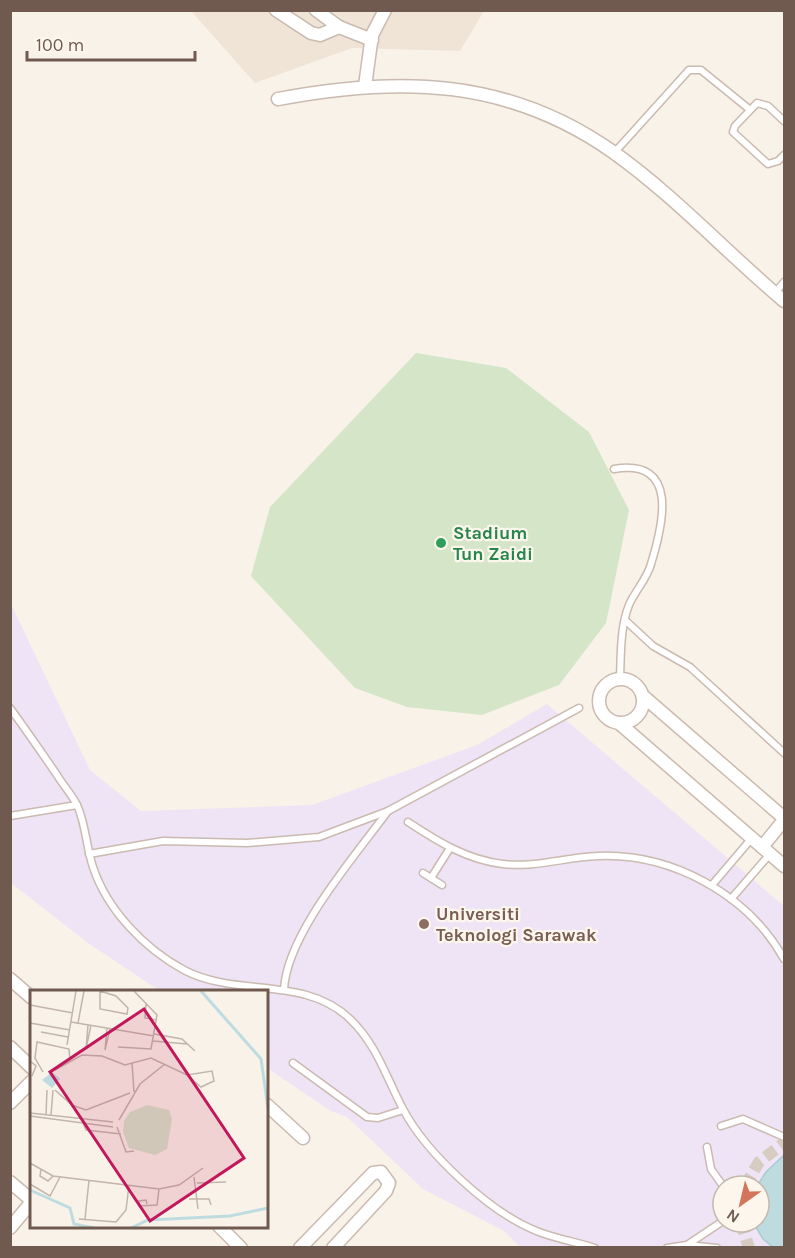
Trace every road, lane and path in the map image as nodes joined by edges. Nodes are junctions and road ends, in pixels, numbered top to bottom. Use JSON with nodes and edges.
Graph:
{"nodes":[{"id":1,"x":276,"y":10,"type":"edge"},
{"id":2,"x":316,"y":10,"type":"edge"},
{"id":3,"x":385,"y":10,"type":"edge"},
{"id":4,"x":339,"y":27,"type":"junction"},
{"id":5,"x":372,"y":40,"type":"junction"},
{"id":6,"x":365,"y":86,"type":"junction"},
{"id":7,"x":278,"y":99,"type":"dead end"},
{"id":8,"x":749,"y":109,"type":"junction"},
{"id":9,"x":784,"y":121,"type":"edge"},
{"id":10,"x":614,"y":153,"type":"junction"},
{"id":11,"x":784,"y":155,"type":"edge"},
{"id":12,"x":784,"y":282,"type":"edge"},
{"id":13,"x":780,"y":297,"type":"edge"},
{"id":14,"x":614,"y":470,"type":"dead end"},
{"id":15,"x":626,"y":620,"type":"junction"},
{"id":16,"x":620,"y":678,"type":"junction"},
{"id":17,"x":643,"y":696,"type":"junction"},
{"id":18,"x":10,"y":708,"type":"edge"},
{"id":19,"x":579,"y":708,"type":"dead end"},
{"id":20,"x":619,"y":723,"type":"junction"},
{"id":21,"x":784,"y":753,"type":"edge"},
{"id":22,"x":77,"y":805,"type":"junction"},
{"id":23,"x":388,"y":810,"type":"junction"},
{"id":24,"x":10,"y":816,"type":"edge"},
{"id":25,"x":784,"y":819,"type":"edge"},
{"id":26,"x":408,"y":822,"type":"dead end"},
{"id":27,"x":752,"y":838,"type":"junction"},
{"id":28,"x":450,"y":848,"type":"junction"},
{"id":29,"x":766,"y":850,"type":"junction"},
{"id":30,"x":89,"y":854,"type":"junction"},
{"id":31,"x":784,"y":866,"type":"edge"},
{"id":32,"x":423,"y":873,"type":"dead end"},
{"id":33,"x":431,"y":878,"type":"junction"},
{"id":34,"x":442,"y":885,"type":"dead end"},
{"id":35,"x":712,"y":885,"type":"junction"},
{"id":36,"x":731,"y":899,"type":"junction"},
{"id":37,"x":784,"y":959,"type":"edge"},
{"id":38,"x":10,"y":979,"type":"edge"},
{"id":39,"x":284,"y":990,"type":"junction"},
{"id":40,"x":30,"y":996,"type":"edge"},
{"id":41,"x":10,"y":1047,"type":"edge"},
{"id":42,"x":293,"y":1062,"type":"dead end"},
{"id":43,"x":30,"y":1066,"type":"edge"},
{"id":44,"x":30,"y":1083,"type":"edge"},
{"id":45,"x":10,"y":1103,"type":"edge"},
{"id":46,"x":268,"y":1106,"type":"edge"},
{"id":47,"x":403,"y":1110,"type":"junction"},
{"id":48,"x":721,"y":1126,"type":"dead end"},
{"id":49,"x":784,"y":1137,"type":"edge"},
{"id":50,"x":303,"y":1138,"type":"dead end"},
{"id":51,"x":707,"y":1147,"type":"dead end"},
{"id":52,"x":715,"y":1174,"type":"edge"},
{"id":53,"x":10,"y":1182,"type":"edge"},
{"id":54,"x":10,"y":1228,"type":"edge"},
{"id":55,"x":220,"y":1228,"type":"edge"},
{"id":56,"x":711,"y":1229,"type":"edge"},
{"id":57,"x":687,"y":1245,"type":"junction"},
{"id":58,"x":241,"y":1248,"type":"edge"},
{"id":59,"x":300,"y":1248,"type":"edge"},
{"id":60,"x":333,"y":1248,"type":"edge"},
{"id":61,"x":596,"y":1248,"type":"edge"},
{"id":62,"x":667,"y":1248,"type":"edge"},
{"id":63,"x":717,"y":1248,"type":"edge"}],
"edges":[{"from":1,"to":4,"type":"street"},
{"from":2,"to":4,"type":"street"},
{"from":3,"to":5,"type":"street"},
{"from":4,"to":5,"type":"street"},
{"from":5,"to":6,"type":"street"},
{"from":6,"to":7,"type":"street"},
{"from":6,"to":10,"type":"street"},
{"from":8,"to":9,"type":"lane"},
{"from":8,"to":10,"type":"lane"},
{"from":8,"to":11,"type":"lane"},
{"from":10,"to":13,"type":"street"},
{"from":12,"to":13,"type":"lane"},
{"from":14,"to":15,"type":"lane"},
{"from":15,"to":16,"type":"lane"},
{"from":15,"to":21,"type":"lane"},
{"from":16,"to":17,"type":"street"},
{"from":16,"to":20,"type":"street"},
{"from":17,"to":20,"type":"street"},
{"from":17,"to":25,"type":"street"},
{"from":18,"to":22,"type":"lane"},
{"from":19,"to":23,"type":"lane"},
{"from":20,"to":27,"type":"street"},
{"from":22,"to":24,"type":"lane"},
{"from":22,"to":30,"type":"lane"},
{"from":23,"to":30,"type":"lane"},
{"from":23,"to":39,"type":"lane"},
{"from":25,"to":29,"type":"street"},
{"from":26,"to":28,"type":"lane"},
{"from":27,"to":29,"type":"street"},
{"from":27,"to":35,"type":"lane"},
{"from":28,"to":33,"type":"lane"},
{"from":28,"to":35,"type":"lane"},
{"from":29,"to":31,"type":"street"},
{"from":29,"to":36,"type":"lane"},
{"from":30,"to":39,"type":"lane"},
{"from":32,"to":33,"type":"lane"},
{"from":33,"to":34,"type":"lane"},
{"from":35,"to":36,"type":"lane"},
{"from":36,"to":37,"type":"lane"},
{"from":38,"to":40,"type":"street"},
{"from":39,"to":47,"type":"lane"},
{"from":41,"to":43,"type":"street"},
{"from":42,"to":47,"type":"lane"},
{"from":44,"to":45,"type":"street"},
{"from":46,"to":50,"type":"street"},
{"from":47,"to":61,"type":"lane"},
{"from":48,"to":49,"type":"lane"},
{"from":51,"to":52,"type":"lane"},
{"from":53,"to":54,"type":"street"},
{"from":55,"to":58,"type":"street"},
{"from":56,"to":57,"type":"lane"},
{"from":57,"to":62,"type":"lane"},
{"from":57,"to":63,"type":"lane"},
{"from":59,"to":60,"type":"street"}]}
